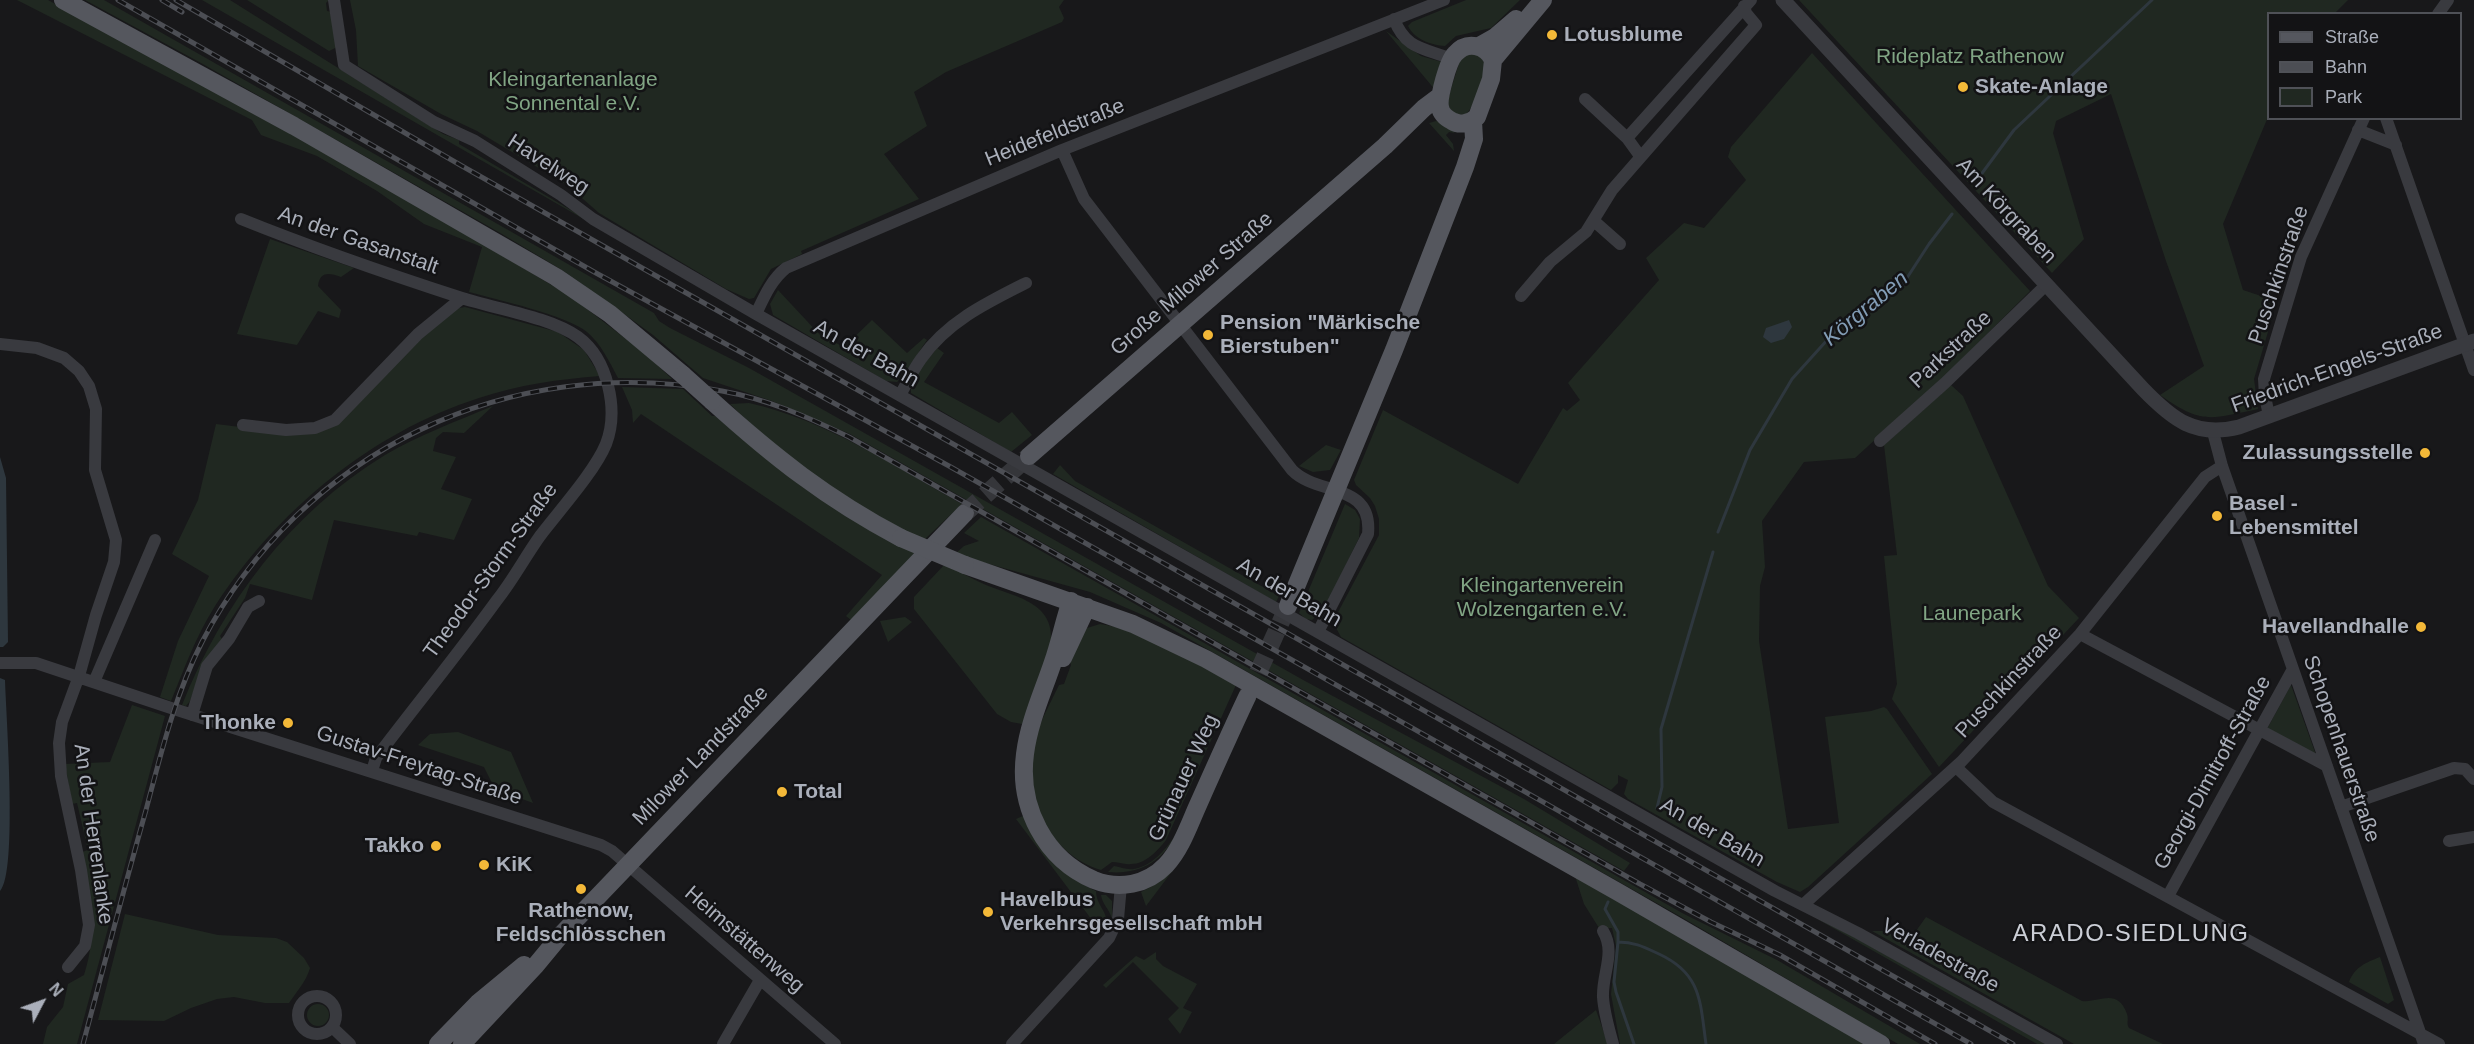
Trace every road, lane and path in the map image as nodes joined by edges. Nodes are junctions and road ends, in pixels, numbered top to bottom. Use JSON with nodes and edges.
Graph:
{"nodes":[{"id":1,"x":63,"y":0,"type":"edge"},
{"id":2,"x":334,"y":0,"type":"edge"},
{"id":3,"x":1444,"y":0,"type":"edge"},
{"id":4,"x":1533,"y":0,"type":"edge"},
{"id":5,"x":1543,"y":0,"type":"edge"},
{"id":6,"x":1783,"y":0,"type":"edge"},
{"id":7,"x":1747,"y":3,"type":"edge"},
{"id":8,"x":1394,"y":19,"type":"junction"},
{"id":9,"x":1479,"y":46,"type":"junction"},
{"id":10,"x":1452,"y":59,"type":"junction"},
{"id":11,"x":1493,"y":60,"type":"junction"},
{"id":12,"x":1585,"y":99,"type":"dead end"},
{"id":13,"x":1453,"y":114,"type":"junction"},
{"id":14,"x":2363,"y":120,"type":"edge"},
{"id":15,"x":2387,"y":120,"type":"edge"},
{"id":16,"x":2358,"y":130,"type":"junction"},
{"id":17,"x":1627,"y":138,"type":"junction"},
{"id":18,"x":2396,"y":145,"type":"junction"},
{"id":19,"x":1062,"y":150,"type":"junction"},
{"id":20,"x":1640,"y":156,"type":"junction"},
{"id":21,"x":241,"y":219,"type":"dead end"},
{"id":22,"x":1593,"y":221,"type":"junction"},
{"id":23,"x":1620,"y":244,"type":"dead end"},
{"id":24,"x":1026,"y":283,"type":"dead end"},
{"id":25,"x":2046,"y":285,"type":"junction"},
{"id":26,"x":1521,"y":296,"type":"dead end"},
{"id":27,"x":462,"y":298,"type":"junction"},
{"id":28,"x":756,"y":314,"type":"junction"},
{"id":29,"x":1180,"y":325,"type":"junction"},
{"id":30,"x":2469,"y":343,"type":"edge"},
{"id":31,"x":0,"y":344,"type":"edge"},
{"id":32,"x":2474,"y":370,"type":"edge"},
{"id":33,"x":607,"y":382,"type":"joint"},
{"id":34,"x":900,"y":395,"type":"junction"},
{"id":35,"x":2269,"y":416,"type":"junction"},
{"id":36,"x":243,"y":425,"type":"dead end"},
{"id":37,"x":2212,"y":432,"type":"junction"},
{"id":38,"x":1880,"y":441,"type":"dead end"},
{"id":39,"x":1029,"y":456,"type":"tunnel mouth"},
{"id":40,"x":2222,"y":466,"type":"junction"},
{"id":41,"x":1336,"y":489,"type":"junction"},
{"id":42,"x":965,"y":513,"type":"tunnel mouth"},
{"id":43,"x":155,"y":540,"type":"dead end"},
{"id":44,"x":1020,"y":585,"type":"junction"},
{"id":45,"x":259,"y":601,"type":"dead end"},
{"id":46,"x":1079,"y":604,"type":"junction"},
{"id":47,"x":1288,"y":606,"type":"tunnel mouth"},
{"id":48,"x":1060,"y":631,"type":"junction"},
{"id":49,"x":1318,"y":632,"type":"junction"},
{"id":50,"x":2080,"y":634,"type":"junction"},
{"id":51,"x":0,"y":663,"type":"edge"},
{"id":52,"x":2293,"y":669,"type":"junction"},
{"id":53,"x":79,"y":676,"type":"junction"},
{"id":54,"x":94,"y":682,"type":"junction"},
{"id":55,"x":1247,"y":697,"type":"tunnel mouth"},
{"id":56,"x":192,"y":715,"type":"junction"},
{"id":57,"x":1035,"y":716,"type":"junction"},
{"id":58,"x":2259,"y":729,"type":"junction"},
{"id":59,"x":2327,"y":766,"type":"junction"},
{"id":60,"x":1956,"y":767,"type":"junction"},
{"id":61,"x":372,"y":771,"type":"junction"},
{"id":62,"x":2474,"y":779,"type":"edge"},
{"id":63,"x":2341,"y":807,"type":"junction"},
{"id":64,"x":2474,"y":837,"type":"edge"},
{"id":65,"x":2449,"y":841,"type":"dead end"},
{"id":66,"x":628,"y":865,"type":"junction"},
{"id":67,"x":1121,"y":885,"type":"junction"},
{"id":68,"x":2168,"y":896,"type":"junction"},
{"id":69,"x":1804,"y":904,"type":"junction"},
{"id":70,"x":1603,"y":931,"type":"dead end"},
{"id":71,"x":560,"y":936,"type":"junction"},
{"id":72,"x":68,"y":967,"type":"dead end"},
{"id":73,"x":760,"y":980,"type":"junction"},
{"id":74,"x":332,"y":1027,"type":"dead end"},
{"id":75,"x":2422,"y":1039,"type":"edge"},
{"id":76,"x":350,"y":1044,"type":"edge"},
{"id":77,"x":438,"y":1044,"type":"edge"},
{"id":78,"x":462,"y":1044,"type":"edge"},
{"id":79,"x":723,"y":1044,"type":"edge"},
{"id":80,"x":835,"y":1044,"type":"edge"},
{"id":81,"x":1012,"y":1044,"type":"edge"},
{"id":82,"x":1613,"y":1044,"type":"edge"},
{"id":83,"x":1881,"y":1044,"type":"edge"},
{"id":84,"x":2057,"y":1044,"type":"edge"},
{"id":85,"x":2439,"y":1044,"type":"edge"}],
"edges":[{"from":1,"to":44,"type":"main road","bridge":true},
{"from":2,"to":28,"type":"street","name":"Havelweg"},
{"from":3,"to":8,"type":"street","name":"Heidefeldstraße"},
{"from":4,"to":9,"type":"main road"},
{"from":5,"to":11,"type":"main road","name":"Große Milower Straße"},
{"from":6,"to":25,"type":"street","name":"Am Körgraben"},
{"from":7,"to":17,"type":"street"},
{"from":7,"to":20,"type":"street"},
{"from":8,"to":10,"type":"street"},
{"from":8,"to":19,"type":"street","name":"Heidefeldstraße"},
{"from":9,"to":10,"type":"main road"},
{"from":9,"to":11,"type":"main road"},
{"from":10,"to":13,"type":"main road"},
{"from":11,"to":13,"type":"main road","name":"Große Milower Straße"},
{"from":12,"to":17,"type":"street"},
{"from":13,"to":29,"type":"main road","name":"Große Milower Straße"},
{"from":13,"to":41,"type":"main road"},
{"from":14,"to":16,"type":"street","name":"Puschkinstraße"},
{"from":15,"to":18,"type":"street"},
{"from":16,"to":18,"type":"street"},
{"from":16,"to":35,"type":"street","name":"Puschkinstraße"},
{"from":17,"to":20,"type":"street"},
{"from":18,"to":30,"type":"street"},
{"from":19,"to":28,"type":"street","name":"Heidefeldstraße"},
{"from":19,"to":29,"type":"street"},
{"from":20,"to":22,"type":"street"},
{"from":21,"to":27,"type":"street","name":"An der Gasanstalt"},
{"from":22,"to":23,"type":"street"},
{"from":22,"to":26,"type":"street"},
{"from":24,"to":34,"type":"street"},
{"from":25,"to":37,"type":"street","name":"Am Körgraben"},
{"from":25,"to":38,"type":"street","name":"Parkstraße"},
{"from":27,"to":33,"type":"street","name":"An der Gasanstalt"},
{"from":27,"to":36,"type":"street"},
{"from":28,"to":34,"type":"street","name":"An der Bahn"},
{"from":29,"to":39,"type":"main road","name":"Große Milower Straße"},
{"from":29,"to":41,"type":"street"},
{"from":30,"to":32,"type":"street"},
{"from":30,"to":35,"type":"street","name":"Friedrich-Engels-Straße"},
{"from":31,"to":53,"type":"street"},
{"from":33,"to":61,"type":"street","name":"Theodor-Storm-Straße"},
{"from":34,"to":49,"type":"street","name":"An der Bahn"},
{"from":35,"to":37,"type":"street","name":"Friedrich-Engels-Straße"},
{"from":37,"to":40,"type":"street","name":"Schopenhauerstraße"},
{"from":40,"to":50,"type":"street","name":"Puschkinstraße"},
{"from":40,"to":52,"type":"street","name":"Schopenhauerstraße"},
{"from":41,"to":47,"type":"main road"},
{"from":41,"to":49,"type":"street"},
{"from":42,"to":66,"type":"main road","name":"Milower Landstraße"},
{"from":43,"to":54,"type":"street"},
{"from":44,"to":46,"type":"main road"},
{"from":44,"to":48,"type":"main road"},
{"from":45,"to":56,"type":"street"},
{"from":46,"to":48,"type":"main road","name":"Grünauer Weg"},
{"from":46,"to":57,"type":"main road","name":"Grünauer Weg"},
{"from":46,"to":83,"type":"main road"},
{"from":48,"to":57,"type":"main road","name":"Grünauer Weg"},
{"from":49,"to":69,"type":"street","name":"An der Bahn"},
{"from":50,"to":58,"type":"street"},
{"from":50,"to":60,"type":"street","name":"Puschkinstraße"},
{"from":51,"to":53,"type":"street"},
{"from":52,"to":58,"type":"street","name":"Georgi-Dimitroff-Straße"},
{"from":52,"to":59,"type":"street","name":"Schopenhauerstraße"},
{"from":53,"to":54,"type":"street","name":"Gustav-Freytag-Straße"},
{"from":53,"to":72,"type":"street","name":"An der Herrenlanke"},
{"from":54,"to":56,"type":"street","name":"Gustav-Freytag-Straße"},
{"from":55,"to":67,"type":"main road","name":"Grünauer Weg"},
{"from":56,"to":61,"type":"street","name":"Gustav-Freytag-Straße"},
{"from":57,"to":67,"type":"main road","name":"Grünauer Weg"},
{"from":58,"to":59,"type":"street"},
{"from":58,"to":68,"type":"street","name":"Georgi-Dimitroff-Straße"},
{"from":59,"to":63,"type":"street","name":"Schopenhauerstraße"},
{"from":60,"to":68,"type":"street"},
{"from":60,"to":69,"type":"street","name":"Puschkinstraße"},
{"from":61,"to":66,"type":"street","name":"Gustav-Freytag-Straße"},
{"from":62,"to":63,"type":"street"},
{"from":63,"to":75,"type":"street","name":"Schopenhauerstraße"},
{"from":64,"to":65,"type":"street"},
{"from":66,"to":71,"type":"main road","name":"Milower Landstraße"},
{"from":66,"to":73,"type":"street","name":"Heimstättenweg"},
{"from":67,"to":81,"type":"street"},
{"from":68,"to":75,"type":"street"},
{"from":69,"to":84,"type":"street","name":"Verladestraße"},
{"from":70,"to":82,"type":"street"},
{"from":71,"to":77,"type":"main road","name":"Milower Landstraße"},
{"from":71,"to":78,"type":"main road","name":"Milower Landstraße"},
{"from":73,"to":79,"type":"street"},
{"from":73,"to":80,"type":"street","name":"Heimstättenweg"},
{"from":74,"to":76,"type":"street"},
{"from":75,"to":85,"type":"street"}]}
